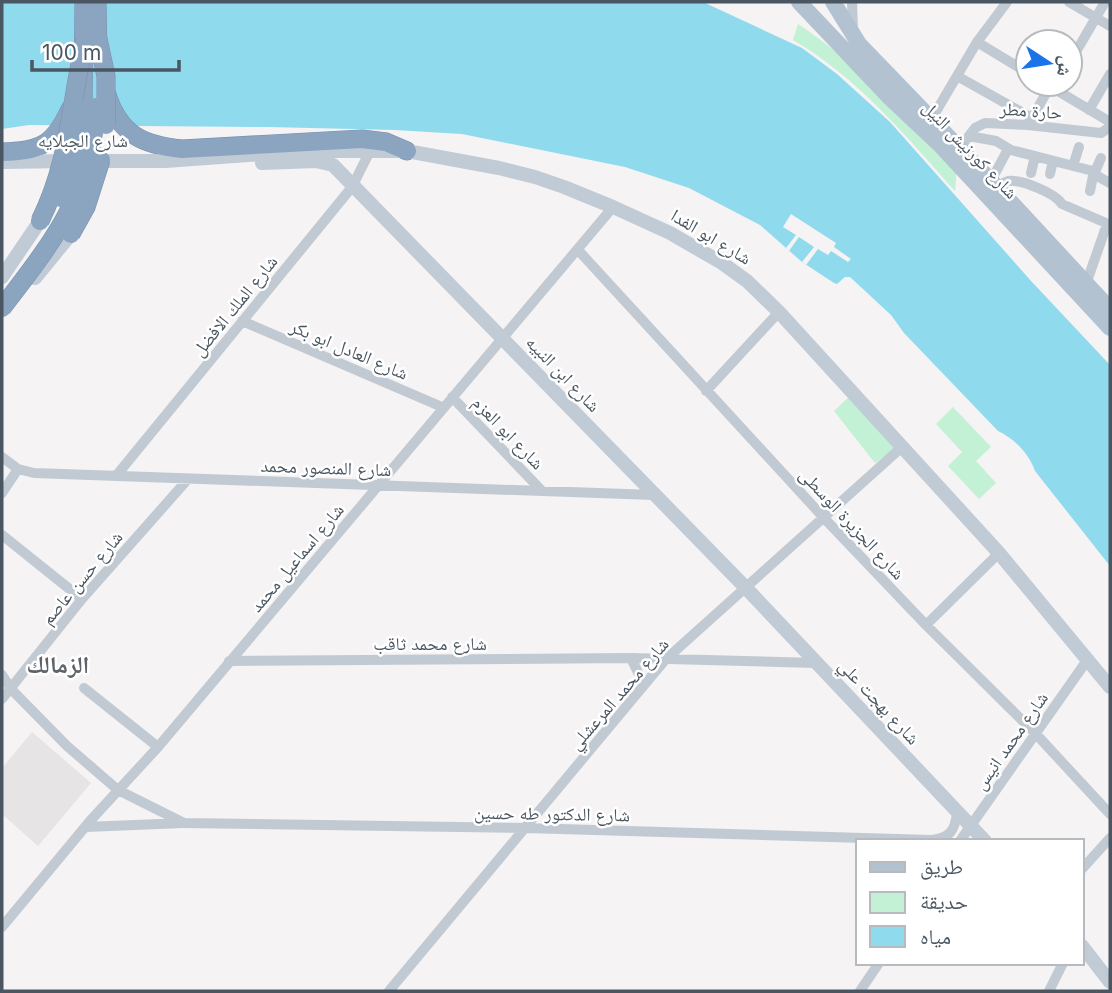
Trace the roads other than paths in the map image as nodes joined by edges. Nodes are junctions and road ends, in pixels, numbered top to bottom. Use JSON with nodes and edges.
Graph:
{"nodes":[{"id":1,"x":799,"y":2,"type":"edge"},
{"id":2,"x":833,"y":2,"type":"edge"},
{"id":3,"x":852,"y":2,"type":"edge"},
{"id":4,"x":1007,"y":2,"type":"edge"},
{"id":5,"x":1069,"y":2,"type":"edge"},
{"id":6,"x":1105,"y":2,"type":"edge"},
{"id":7,"x":87,"y":3,"type":"edge"},
{"id":8,"x":1096,"y":18,"type":"junction"},
{"id":9,"x":1110,"y":26,"type":"edge"},
{"id":10,"x":853,"y":35,"type":"junction"},
{"id":11,"x":1084,"y":38,"type":"edge"},
{"id":12,"x":92,"y":40,"type":"junction"},
{"id":13,"x":977,"y":43,"type":"junction"},
{"id":14,"x":1014,"y":65,"type":"edge"},
{"id":15,"x":1110,"y":74,"type":"edge"},
{"id":16,"x":957,"y":76,"type":"junction"},
{"id":17,"x":107,"y":95,"type":"junction"},
{"id":18,"x":1044,"y":98,"type":"edge"},
{"id":19,"x":1070,"y":98,"type":"edge"},
{"id":20,"x":75,"y":99,"type":"junction"},
{"id":21,"x":1089,"y":110,"type":"junction"},
{"id":22,"x":931,"y":120,"type":"junction"},
{"id":23,"x":1030,"y":121,"type":"junction"},
{"id":24,"x":1110,"y":125,"type":"edge"},
{"id":25,"x":964,"y":143,"type":"junction"},
{"id":26,"x":1079,"y":147,"type":"dead end"},
{"id":27,"x":1008,"y":149,"type":"junction"},
{"id":28,"x":370,"y":151,"type":"junction"},
{"id":29,"x":407,"y":151,"type":"junction"},
{"id":30,"x":2,"y":152,"type":"edge"},
{"id":31,"x":1035,"y":156,"type":"junction"},
{"id":32,"x":1101,"y":158,"type":"dead end"},
{"id":33,"x":1053,"y":161,"type":"junction"},
{"id":34,"x":2,"y":164,"type":"edge"},
{"id":35,"x":164,"y":164,"type":"junction"},
{"id":36,"x":1073,"y":166,"type":"junction"},
{"id":37,"x":1095,"y":172,"type":"junction"},
{"id":38,"x":1031,"y":173,"type":"dead end"},
{"id":39,"x":1050,"y":174,"type":"dead end"},
{"id":40,"x":1110,"y":183,"type":"edge"},
{"id":41,"x":994,"y":184,"type":"junction"},
{"id":42,"x":352,"y":187,"type":"junction"},
{"id":43,"x":1090,"y":191,"type":"dead end"},
{"id":44,"x":613,"y":206,"type":"junction"},
{"id":45,"x":40,"y":221,"type":"joint"},
{"id":46,"x":79,"y":230,"type":"joint"},
{"id":47,"x":578,"y":250,"type":"junction"},
{"id":48,"x":2,"y":277,"type":"edge"},
{"id":49,"x":1086,"y":284,"type":"junction"},
{"id":50,"x":2,"y":292,"type":"edge"},
{"id":51,"x":1109,"y":303,"type":"edge"},
{"id":52,"x":2,"y":308,"type":"edge"},
{"id":53,"x":779,"y":312,"type":"junction"},
{"id":54,"x":2,"y":321,"type":"edge"},
{"id":55,"x":242,"y":321,"type":"junction"},
{"id":56,"x":1110,"y":328,"type":"edge"},
{"id":57,"x":502,"y":339,"type":"junction"},
{"id":58,"x":706,"y":391,"type":"junction"},
{"id":59,"x":452,"y":397,"type":"junction"},
{"id":60,"x":442,"y":407,"type":"junction"},
{"id":61,"x":902,"y":447,"type":"junction"},
{"id":62,"x":2,"y":457,"type":"edge"},
{"id":63,"x":18,"y":468,"type":"junction"},
{"id":64,"x":116,"y":476,"type":"junction"},
{"id":65,"x":188,"y":479,"type":"junction"},
{"id":66,"x":379,"y":485,"type":"junction"},
{"id":67,"x":542,"y":491,"type":"junction"},
{"id":68,"x":2,"y":493,"type":"edge"},
{"id":69,"x":654,"y":495,"type":"junction"},
{"id":70,"x":824,"y":518,"type":"junction"},
{"id":71,"x":2,"y":535,"type":"edge"},
{"id":72,"x":999,"y":553,"type":"junction"},
{"id":73,"x":746,"y":588,"type":"junction"},
{"id":74,"x":82,"y":599,"type":"junction"},
{"id":75,"x":926,"y":625,"type":"junction"},
{"id":76,"x":631,"y":658,"type":"junction"},
{"id":77,"x":1088,"y":659,"type":"junction"},
{"id":78,"x":665,"y":660,"type":"junction"},
{"id":79,"x":229,"y":661,"type":"junction"},
{"id":80,"x":816,"y":663,"type":"junction"},
{"id":81,"x":2,"y":675,"type":"edge"},
{"id":82,"x":645,"y":685,"type":"junction"},
{"id":83,"x":1110,"y":687,"type":"edge"},
{"id":84,"x":84,"y":688,"type":"dead end"},
{"id":85,"x":11,"y":689,"type":"junction"},
{"id":86,"x":2,"y":699,"type":"edge"},
{"id":87,"x":1035,"y":733,"type":"junction"},
{"id":88,"x":158,"y":747,"type":"junction"},
{"id":89,"x":118,"y":790,"type":"junction"},
{"id":90,"x":957,"y":813,"type":"junction"},
{"id":91,"x":1110,"y":814,"type":"edge"},
{"id":92,"x":184,"y":822,"type":"junction"},
{"id":93,"x":88,"y":824,"type":"junction"},
{"id":94,"x":970,"y":825,"type":"junction"},
{"id":95,"x":526,"y":828,"type":"junction"},
{"id":96,"x":1110,"y":838,"type":"edge"},
{"id":97,"x":887,"y":839,"type":"edge"},
{"id":98,"x":942,"y":839,"type":"edge"},
{"id":99,"x":961,"y":839,"type":"edge"},
{"id":100,"x":983,"y":839,"type":"edge"},
{"id":101,"x":1084,"y":867,"type":"edge"},
{"id":102,"x":2,"y":927,"type":"edge"},
{"id":103,"x":1084,"y":948,"type":"edge"},
{"id":104,"x":878,"y":965,"type":"edge"},
{"id":105,"x":1062,"y":965,"type":"edge"},
{"id":106,"x":1108,"y":975,"type":"edge"},
{"id":107,"x":389,"y":991,"type":"edge"},
{"id":108,"x":860,"y":991,"type":"edge"},
{"id":109,"x":1049,"y":991,"type":"edge"}],
"edges":[{"from":1,"to":56,"type":"main road","name":"شارع كورنيش النيل"},
{"from":2,"to":10,"type":"main road","name":"شارع كورنيش النيل"},
{"from":3,"to":10,"type":"street"},
{"from":4,"to":13,"type":"street"},
{"from":5,"to":8,"type":"street"},
{"from":6,"to":8,"type":"street"},
{"from":7,"to":12,"type":"highway"},
{"from":8,"to":9,"type":"street"},
{"from":8,"to":11,"type":"street"},
{"from":10,"to":22,"type":"main road","name":"شارع كورنيش النيل"},
{"from":12,"to":17,"type":"highway","bridge":true},
{"from":12,"to":20,"type":"highway","bridge":true},
{"from":12,"to":50,"type":"highway","bridge":true},
{"from":12,"to":52,"type":"highway","bridge":true},
{"from":13,"to":14,"type":"street"},
{"from":13,"to":16,"type":"street"},
{"from":15,"to":21,"type":"street"},
{"from":16,"to":22,"type":"street"},
{"from":16,"to":23,"type":"street"},
{"from":17,"to":29,"type":"highway"},
{"from":17,"to":46,"type":"highway","bridge":true},
{"from":18,"to":23,"type":"street"},
{"from":19,"to":21,"type":"street"},
{"from":20,"to":30,"type":"highway","bridge":true},
{"from":20,"to":45,"type":"highway","bridge":true},
{"from":21,"to":24,"type":"street"},
{"from":22,"to":25,"type":"main road","name":"شارع كورنيش النيل"},
{"from":23,"to":24,"type":"street","name":"حارة مطر"},
{"from":23,"to":25,"type":"street","name":"حارة مطر"},
{"from":25,"to":27,"type":"street"},
{"from":25,"to":41,"type":"main road","name":"شارع كورنيش النيل"},
{"from":26,"to":36,"type":"street"},
{"from":27,"to":31,"type":"street"},
{"from":27,"to":41,"type":"street"},
{"from":28,"to":29,"type":"street","name":"شارع ابو الفدا"},
{"from":28,"to":35,"type":"street","name":"شارع ابو الفدا"},
{"from":28,"to":42,"type":"street","name":"شارع الملك الافضل"},
{"from":29,"to":44,"type":"street","name":"شارع ابو الفدا"},
{"from":31,"to":33,"type":"street"},
{"from":31,"to":38,"type":"street"},
{"from":32,"to":37,"type":"street"},
{"from":33,"to":36,"type":"street"},
{"from":33,"to":39,"type":"street"},
{"from":34,"to":35,"type":"street","name":"شارع الجبلايه"},
{"from":35,"to":42,"type":"street"},
{"from":36,"to":37,"type":"street"},
{"from":37,"to":40,"type":"street"},
{"from":37,"to":43,"type":"street"},
{"from":41,"to":49,"type":"main road","name":"شارع كورنيش النيل"},
{"from":41,"to":49,"type":"street"},
{"from":42,"to":55,"type":"street","name":"شارع الملك الافضل"},
{"from":42,"to":57,"type":"street","name":"شارع ابن النبيه"},
{"from":44,"to":47,"type":"street","name":"شارع اسماعيل محمد"},
{"from":44,"to":53,"type":"street","name":"شارع ابو الفدا"},
{"from":45,"to":48,"type":"street"},
{"from":46,"to":54,"type":"street"},
{"from":47,"to":57,"type":"street","name":"شارع اسماعيل محمد"},
{"from":47,"to":58,"type":"street","name":"شارع الجزيرة الوسطى"},
{"from":49,"to":51,"type":"main road","name":"شارع كورنيش النيل"},
{"from":53,"to":58,"type":"street"},
{"from":53,"to":61,"type":"street","name":"شارع ابو الفدا"},
{"from":55,"to":60,"type":"street","name":"شارع العادل ابو بكر"},
{"from":55,"to":64,"type":"street","name":"شارع الملك الافضل"},
{"from":57,"to":59,"type":"street","name":"شارع اسماعيل محمد"},
{"from":57,"to":69,"type":"street","name":"شارع ابن النبيه"},
{"from":58,"to":70,"type":"street","name":"شارع الجزيرة الوسطى"},
{"from":59,"to":60,"type":"street","name":"شارع اسماعيل محمد"},
{"from":59,"to":67,"type":"street","name":"شارع ابو العزم"},
{"from":60,"to":66,"type":"street","name":"شارع اسماعيل محمد"},
{"from":61,"to":70,"type":"street","name":"شارع محمد المرعشلي"},
{"from":61,"to":72,"type":"street","name":"شارع ابو الفدا"},
{"from":62,"to":63,"type":"street","name":"شارع المنصور محمد"},
{"from":63,"to":64,"type":"street","name":"شارع المنصور محمد"},
{"from":63,"to":68,"type":"street"},
{"from":64,"to":65,"type":"street","name":"شارع المنصور محمد"},
{"from":65,"to":66,"type":"street","name":"شارع المنصور محمد"},
{"from":65,"to":74,"type":"street","name":"شارع حسن عاصم"},
{"from":66,"to":67,"type":"street","name":"شارع المنصور محمد"},
{"from":66,"to":79,"type":"street","name":"شارع اسماعيل محمد"},
{"from":67,"to":69,"type":"street","name":"شارع المنصور محمد"},
{"from":69,"to":73,"type":"street","name":"شارع ابن النبيه"},
{"from":70,"to":73,"type":"street","name":"شارع محمد المرعشلي"},
{"from":70,"to":75,"type":"street","name":"شارع الجزيرة الوسطى"},
{"from":71,"to":74,"type":"street"},
{"from":72,"to":75,"type":"street"},
{"from":72,"to":77,"type":"street","name":"شارع ابو الفدا"},
{"from":73,"to":78,"type":"street","name":"شارع محمد المرعشلي"},
{"from":73,"to":80,"type":"street","name":"شارع بهجت علي"},
{"from":74,"to":85,"type":"street","name":"شارع حسن عاصم"},
{"from":75,"to":87,"type":"street","name":"شارع الجزيرة الوسطى"},
{"from":76,"to":78,"type":"street","name":"شارع محمد ثاقب"},
{"from":76,"to":79,"type":"street","name":"شارع محمد ثاقب"},
{"from":76,"to":82,"type":"street"},
{"from":77,"to":83,"type":"street","name":"شارع ابو الفدا"},
{"from":77,"to":87,"type":"street","name":"شارع محمد انيس"},
{"from":78,"to":80,"type":"street","name":"شارع محمد ثاقب"},
{"from":78,"to":82,"type":"street","name":"شارع محمد المرعشلي"},
{"from":79,"to":88,"type":"street","name":"شارع اسماعيل محمد"},
{"from":80,"to":90,"type":"street","name":"شارع بهجت علي"},
{"from":81,"to":85,"type":"street","name":"شارع الدكتور طه حسين"},
{"from":82,"to":95,"type":"street","name":"شارع محمد المرعشلي"},
{"from":84,"to":88,"type":"street"},
{"from":85,"to":86,"type":"street","name":"شارع حسن عاصم"},
{"from":85,"to":89,"type":"street","name":"شارع الدكتور طه حسين"},
{"from":87,"to":91,"type":"street","name":"شارع الجزيرة الوسطى"},
{"from":87,"to":94,"type":"street","name":"شارع محمد انيس"},
{"from":88,"to":89,"type":"street","name":"شارع اسماعيل محمد"},
{"from":89,"to":92,"type":"street","name":"شارع الدكتور طه حسين"},
{"from":89,"to":93,"type":"street","name":"شارع اسماعيل محمد"},
{"from":90,"to":94,"type":"street","name":"شارع بهجت علي"},
{"from":90,"to":98,"type":"street","name":"شارع الدكتور طه حسين"},
{"from":92,"to":93,"type":"street","name":"شارع الدكتور طه حسين"},
{"from":92,"to":95,"type":"street","name":"شارع الدكتور طه حسين"},
{"from":93,"to":102,"type":"street","name":"شارع اسماعيل محمد"},
{"from":94,"to":99,"type":"street","name":"شارع محمد انيس"},
{"from":94,"to":100,"type":"street","name":"شارع بهجت علي"},
{"from":95,"to":97,"type":"street","name":"شارع الدكتور طه حسين"},
{"from":95,"to":107,"type":"street","name":"شارع محمد المرعشلي"},
{"from":96,"to":101,"type":"street"},
{"from":103,"to":106,"type":"street"},
{"from":104,"to":108,"type":"street"},
{"from":105,"to":109,"type":"street"}]}
